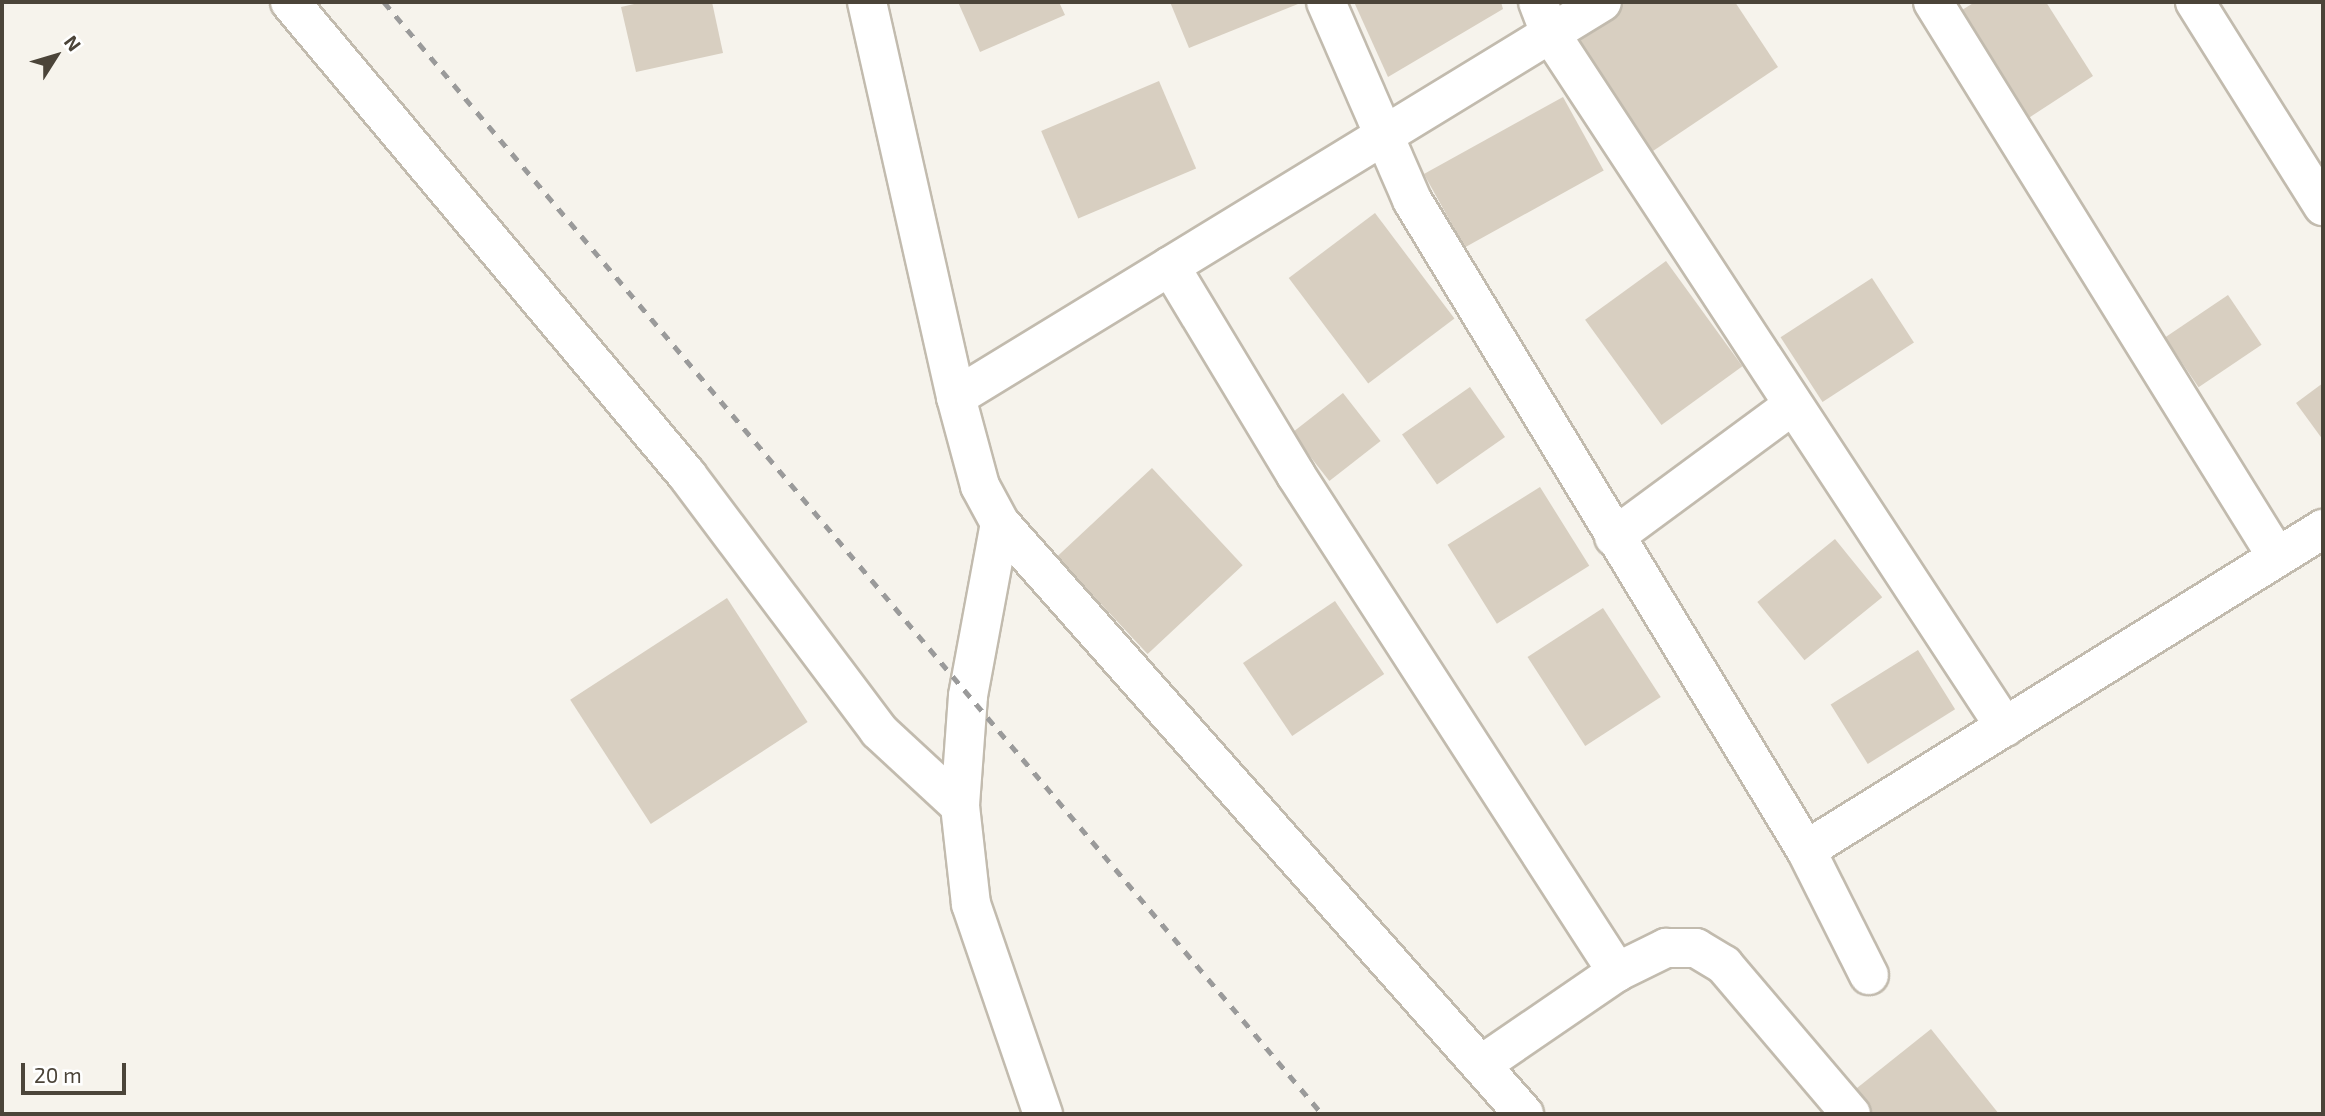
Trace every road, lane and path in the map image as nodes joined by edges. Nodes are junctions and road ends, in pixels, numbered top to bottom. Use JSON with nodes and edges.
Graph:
{"nodes":[{"id":1,"x":290,"y":2,"type":"edge"},
{"id":2,"x":867,"y":2,"type":"edge"},
{"id":3,"x":1326,"y":2,"type":"edge"},
{"id":4,"x":1602,"y":2,"type":"edge"},
{"id":5,"x":1933,"y":2,"type":"edge"},
{"id":6,"x":2195,"y":2,"type":"edge"},
{"id":7,"x":1544,"y":18,"type":"edge"},
{"id":8,"x":1384,"y":135,"type":"junction"},
{"id":9,"x":2323,"y":206,"type":"edge"},
{"id":10,"x":1170,"y":265,"type":"junction"},
{"id":11,"x":956,"y":397,"type":"junction"},
{"id":12,"x":1793,"y":405,"type":"junction"},
{"id":13,"x":1000,"y":523,"type":"junction"},
{"id":14,"x":2323,"y":529,"type":"edge"},
{"id":15,"x":1614,"y":537,"type":"junction"},
{"id":16,"x":2277,"y":557,"type":"junction"},
{"id":17,"x":2005,"y":727,"type":"junction"},
{"id":18,"x":960,"y":806,"type":"junction"},
{"id":19,"x":1806,"y":850,"type":"junction"},
{"id":20,"x":1617,"y":972,"type":"junction"},
{"id":21,"x":1869,"y":975,"type":"dead end"},
{"id":22,"x":1481,"y":1065,"type":"junction"},
{"id":23,"x":1043,"y":1114,"type":"edge"},
{"id":24,"x":1524,"y":1114,"type":"edge"},
{"id":25,"x":1851,"y":1114,"type":"edge"}],
"edges":[{"from":1,"to":18,"type":"street"},
{"from":2,"to":11,"type":"street"},
{"from":3,"to":8,"type":"street"},
{"from":4,"to":7,"type":"street"},
{"from":5,"to":16,"type":"street"},
{"from":6,"to":9,"type":"street"},
{"from":7,"to":8,"type":"street"},
{"from":7,"to":12,"type":"street"},
{"from":8,"to":10,"type":"street"},
{"from":8,"to":15,"type":"street"},
{"from":10,"to":11,"type":"street"},
{"from":10,"to":20,"type":"street"},
{"from":11,"to":13,"type":"street"},
{"from":12,"to":15,"type":"street"},
{"from":12,"to":17,"type":"street"},
{"from":13,"to":18,"type":"street"},
{"from":13,"to":22,"type":"street"},
{"from":14,"to":16,"type":"street"},
{"from":15,"to":19,"type":"street"},
{"from":16,"to":17,"type":"street"},
{"from":17,"to":19,"type":"street"},
{"from":18,"to":23,"type":"street"},
{"from":19,"to":21,"type":"street"},
{"from":20,"to":22,"type":"street"},
{"from":20,"to":25,"type":"street"},
{"from":22,"to":24,"type":"street"}]}
